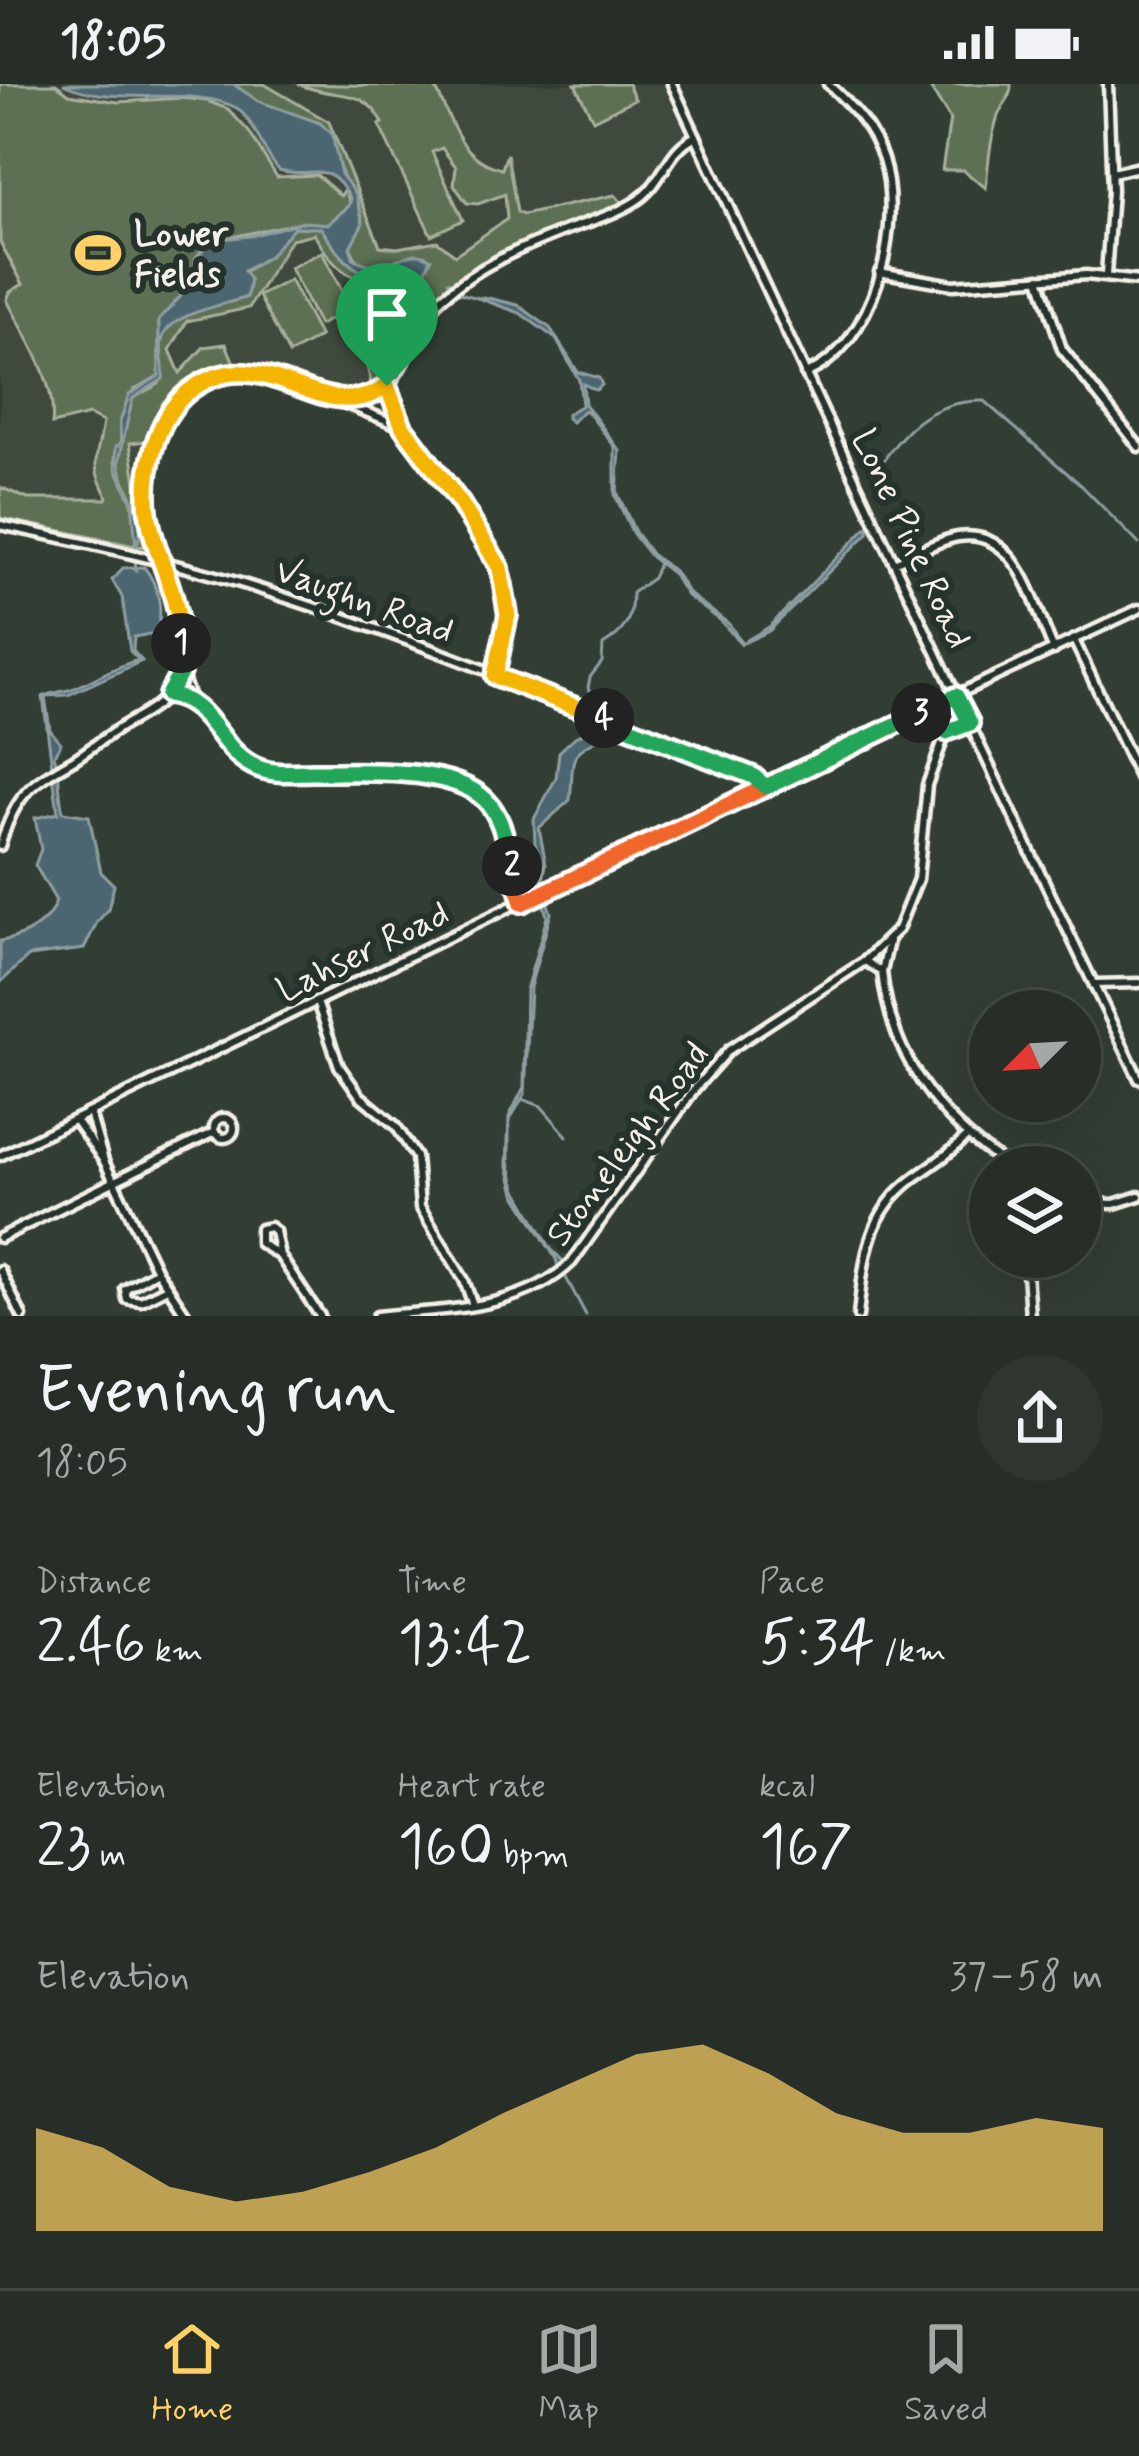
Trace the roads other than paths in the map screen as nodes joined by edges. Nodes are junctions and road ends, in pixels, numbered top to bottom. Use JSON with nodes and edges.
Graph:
{"nodes":[{"id":1,"x":672,"y":84,"type":"edge"},
{"id":2,"x":828,"y":84,"type":"edge"},
{"id":3,"x":1108,"y":84,"type":"edge"},
{"id":4,"x":696,"y":136,"type":"junction"},
{"id":5,"x":1139,"y":167,"type":"edge"},
{"id":6,"x":1112,"y":173,"type":"junction"},
{"id":7,"x":879,"y":272,"type":"junction"},
{"id":8,"x":1106,"y":275,"type":"junction"},
{"id":9,"x":1039,"y":278,"type":"junction"},
{"id":10,"x":1139,"y":281,"type":"edge"},
{"id":11,"x":805,"y":374,"type":"junction"},
{"id":12,"x":387,"y":386,"type":"junction"},
{"id":13,"x":344,"y":401,"type":"junction"},
{"id":14,"x":403,"y":427,"type":"junction"},
{"id":15,"x":1139,"y":447,"type":"edge"},
{"id":16,"x":0,"y":525,"type":"edge"},
{"id":17,"x":161,"y":560,"type":"junction"},
{"id":18,"x":896,"y":562,"type":"junction"},
{"id":19,"x":1139,"y":609,"type":"edge"},
{"id":20,"x":1074,"y":640,"type":"junction"},
{"id":21,"x":1054,"y":650,"type":"junction"},
{"id":22,"x":181,"y":672,"type":"junction"},
{"id":23,"x":495,"y":676,"type":"junction"},
{"id":24,"x":168,"y":695,"type":"junction"},
{"id":25,"x":956,"y":696,"type":"junction"},
{"id":26,"x":191,"y":700,"type":"junction"},
{"id":27,"x":929,"y":709,"type":"junction"},
{"id":28,"x":970,"y":723,"type":"junction"},
{"id":29,"x":946,"y":732,"type":"junction"},
{"id":30,"x":1139,"y":777,"type":"edge"},
{"id":31,"x":766,"y":787,"type":"junction"},
{"id":32,"x":0,"y":846,"type":"edge"},
{"id":33,"x":522,"y":903,"type":"junction"},
{"id":34,"x":890,"y":938,"type":"junction"},
{"id":35,"x":865,"y":962,"type":"junction"},
{"id":36,"x":882,"y":972,"type":"junction"},
{"id":37,"x":1139,"y":983,"type":"edge"},
{"id":38,"x":1094,"y":984,"type":"junction"},
{"id":39,"x":316,"y":1002,"type":"junction"},
{"id":40,"x":1139,"y":1079,"type":"edge"},
{"id":41,"x":90,"y":1113,"type":"junction"},
{"id":42,"x":75,"y":1120,"type":"junction"},
{"id":43,"x":212,"y":1133,"type":"dead end"},
{"id":44,"x":966,"y":1137,"type":"junction"},
{"id":45,"x":979,"y":1146,"type":"edge"},
{"id":46,"x":0,"y":1156,"type":"edge"},
{"id":47,"x":104,"y":1161,"type":"junction"},
{"id":48,"x":115,"y":1181,"type":"junction"},
{"id":49,"x":1139,"y":1196,"type":"edge"},
{"id":50,"x":1101,"y":1205,"type":"edge"},
{"id":51,"x":0,"y":1238,"type":"edge"},
{"id":52,"x":280,"y":1256,"type":"junction"},
{"id":53,"x":0,"y":1270,"type":"edge"},
{"id":54,"x":157,"y":1271,"type":"junction"},
{"id":55,"x":1027,"y":1278,"type":"edge"},
{"id":56,"x":167,"y":1288,"type":"junction"},
{"id":57,"x":472,"y":1305,"type":"junction"},
{"id":58,"x":22,"y":1316,"type":"edge"},
{"id":59,"x":187,"y":1316,"type":"edge"},
{"id":60,"x":320,"y":1316,"type":"edge"},
{"id":61,"x":377,"y":1316,"type":"edge"},
{"id":62,"x":858,"y":1316,"type":"edge"},
{"id":63,"x":1030,"y":1316,"type":"edge"}],
"edges":[{"from":1,"to":4,"type":"street","name":"Lone Pine Road"},
{"from":2,"to":7,"type":"street"},
{"from":3,"to":6,"type":"street"},
{"from":4,"to":11,"type":"street","name":"Lone Pine Road"},
{"from":4,"to":12,"type":"street"},
{"from":5,"to":6,"type":"street"},
{"from":6,"to":8,"type":"street"},
{"from":7,"to":9,"type":"street"},
{"from":7,"to":11,"type":"street"},
{"from":8,"to":9,"type":"street"},
{"from":8,"to":10,"type":"street"},
{"from":9,"to":15,"type":"street"},
{"from":11,"to":18,"type":"street","name":"Lone Pine Road"},
{"from":12,"to":13,"type":"street"},
{"from":12,"to":14,"type":"street"},
{"from":13,"to":14,"type":"street"},
{"from":13,"to":17,"type":"street"},
{"from":14,"to":23,"type":"street"},
{"from":16,"to":17,"type":"street","name":"Vaughn Road"},
{"from":17,"to":22,"type":"street"},
{"from":17,"to":23,"type":"street","name":"Vaughn Road"},
{"from":18,"to":21,"type":"street"},
{"from":18,"to":25,"type":"street","name":"Lone Pine Road"},
{"from":19,"to":20,"type":"street","name":"Lahser Road"},
{"from":20,"to":21,"type":"street","name":"Lahser Road"},
{"from":20,"to":30,"type":"street"},
{"from":21,"to":25,"type":"street","name":"Lahser Road"},
{"from":22,"to":24,"type":"street"},
{"from":22,"to":26,"type":"street"},
{"from":23,"to":31,"type":"street","name":"Vaughn Road"},
{"from":24,"to":26,"type":"street"},
{"from":24,"to":32,"type":"street"},
{"from":25,"to":27,"type":"street","name":"Lahser Road"},
{"from":25,"to":28,"type":"street","name":"Lone Pine Road"},
{"from":26,"to":33,"type":"street"},
{"from":27,"to":29,"type":"street"},
{"from":27,"to":31,"type":"street","name":"Lahser Road"},
{"from":28,"to":29,"type":"street"},
{"from":28,"to":38,"type":"street","name":"Lone Pine Road"},
{"from":29,"to":34,"type":"street","name":"Stoneleigh Road"},
{"from":31,"to":33,"type":"street","name":"Lahser Road"},
{"from":33,"to":39,"type":"street","name":"Lahser Road"},
{"from":34,"to":35,"type":"street","name":"Stoneleigh Road"},
{"from":34,"to":36,"type":"street"},
{"from":35,"to":36,"type":"street"},
{"from":35,"to":57,"type":"street","name":"Stoneleigh Road"},
{"from":36,"to":44,"type":"street"},
{"from":37,"to":38,"type":"street"},
{"from":38,"to":40,"type":"street","name":"Lone Pine Road"},
{"from":39,"to":41,"type":"street","name":"Lahser Road"},
{"from":39,"to":57,"type":"street"},
{"from":41,"to":42,"type":"street","name":"Lahser Road"},
{"from":41,"to":47,"type":"street"},
{"from":42,"to":46,"type":"street","name":"Lahser Road"},
{"from":42,"to":47,"type":"street"},
{"from":43,"to":48,"type":"street"},
{"from":44,"to":45,"type":"street"},
{"from":44,"to":62,"type":"street"},
{"from":47,"to":48,"type":"street"},
{"from":48,"to":51,"type":"street"},
{"from":48,"to":54,"type":"street"},
{"from":49,"to":50,"type":"street"},
{"from":52,"to":52,"type":"street"},
{"from":52,"to":60,"type":"street"},
{"from":53,"to":58,"type":"street"},
{"from":54,"to":56,"type":"street"},
{"from":54,"to":56,"type":"street"},
{"from":55,"to":63,"type":"street"},
{"from":56,"to":59,"type":"street"},
{"from":57,"to":61,"type":"street","name":"Stoneleigh Road"}]}
